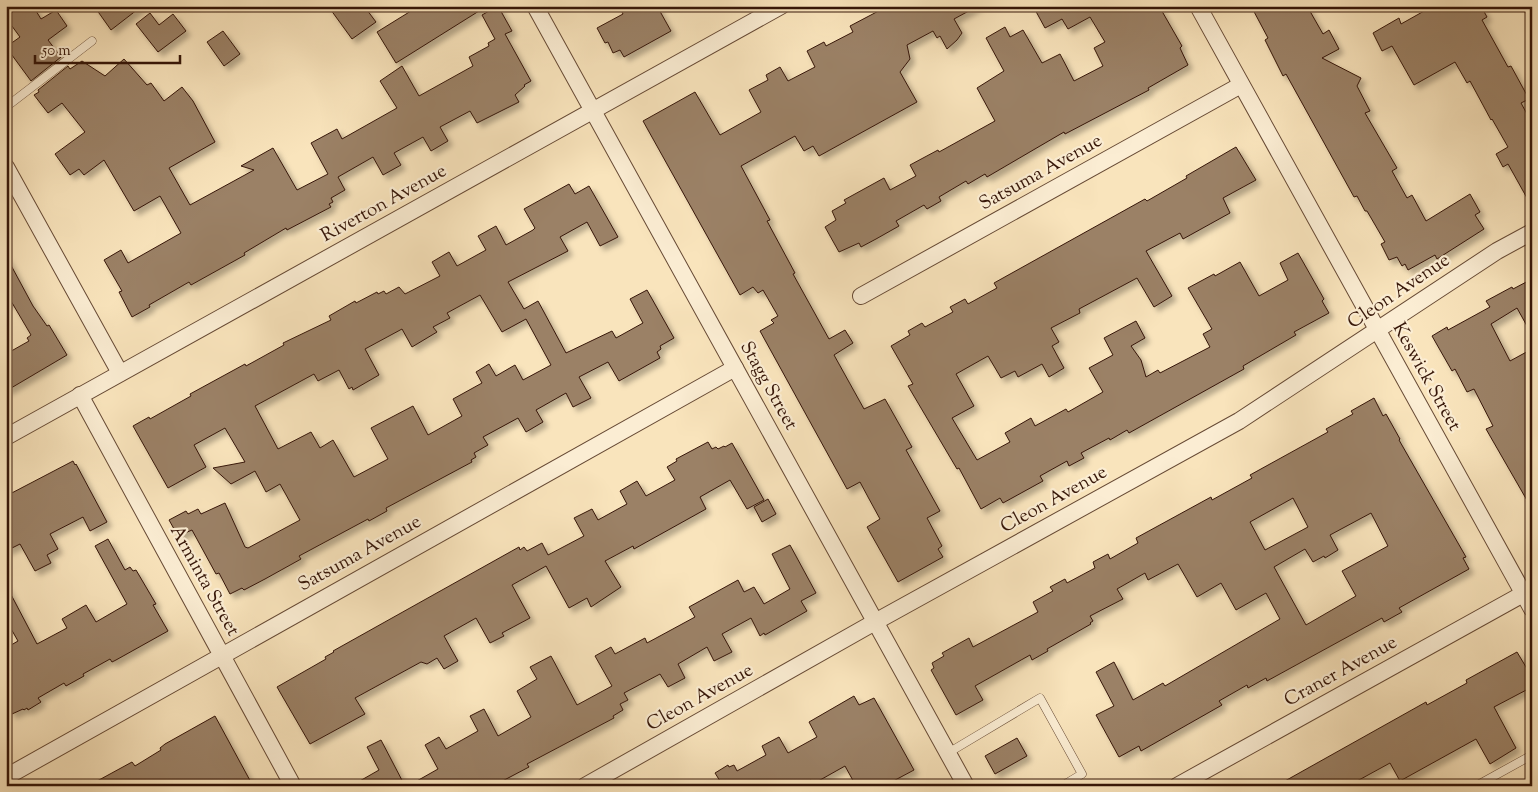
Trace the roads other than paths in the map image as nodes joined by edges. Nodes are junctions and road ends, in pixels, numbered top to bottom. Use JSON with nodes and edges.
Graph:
{"nodes":[{"id":1,"x":535,"y":6,"type":"edge"},
{"id":2,"x":781,"y":6,"type":"edge"},
{"id":3,"x":1198,"y":6,"type":"edge"},
{"id":4,"x":92,"y":41,"type":"dead end"},
{"id":5,"x":1241,"y":85,"type":"junction"},
{"id":6,"x":6,"y":108,"type":"edge"},
{"id":7,"x":593,"y":111,"type":"junction"},
{"id":8,"x":6,"y":167,"type":"edge"},
{"id":9,"x":1532,"y":232,"type":"edge"},
{"id":10,"x":861,"y":296,"type":"dead end"},
{"id":11,"x":1378,"y":331,"type":"junction"},
{"id":12,"x":735,"y":368,"type":"junction"},
{"id":13,"x":120,"y":373,"type":"junction"},
{"id":14,"x":80,"y":395,"type":"junction"},
{"id":15,"x":6,"y":436,"type":"edge"},
{"id":16,"x":1523,"y":594,"type":"junction"},
{"id":17,"x":1532,"y":609,"type":"edge"},
{"id":18,"x":875,"y":622,"type":"junction"},
{"id":19,"x":222,"y":655,"type":"junction"},
{"id":20,"x":948,"y":753,"type":"junction"},
{"id":21,"x":1532,"y":755,"type":"edge"},
{"id":22,"x":6,"y":777,"type":"edge"},
{"id":23,"x":293,"y":786,"type":"edge"},
{"id":24,"x":585,"y":786,"type":"edge"},
{"id":25,"x":966,"y":786,"type":"edge"},
{"id":26,"x":1062,"y":786,"type":"edge"},
{"id":27,"x":1177,"y":786,"type":"edge"},
{"id":28,"x":1476,"y":786,"type":"edge"}],
"edges":[{"from":1,"to":7,"type":"street","name":"Stagg Street"},
{"from":2,"to":7,"type":"street","name":"Riverton Avenue"},
{"from":3,"to":5,"type":"street","name":"Keswick Street"},
{"from":4,"to":6,"type":"lane"},
{"from":5,"to":10,"type":"street","name":"Satsuma Avenue"},
{"from":5,"to":11,"type":"street","name":"Keswick Street"},
{"from":7,"to":12,"type":"street","name":"Stagg Street"},
{"from":7,"to":13,"type":"street","name":"Riverton Avenue"},
{"from":8,"to":13,"type":"street"},
{"from":9,"to":11,"type":"street","name":"Cleon Avenue"},
{"from":11,"to":16,"type":"street","name":"Keswick Street"},
{"from":11,"to":18,"type":"street","name":"Cleon Avenue"},
{"from":12,"to":18,"type":"street","name":"Stagg Street"},
{"from":12,"to":19,"type":"street","name":"Satsuma Avenue"},
{"from":13,"to":14,"type":"street","name":"Riverton Avenue"},
{"from":14,"to":15,"type":"street","name":"Riverton Avenue"},
{"from":14,"to":19,"type":"street","name":"Arminta Street"},
{"from":16,"to":17,"type":"street","name":"Keswick Street"},
{"from":16,"to":27,"type":"street","name":"Craner Avenue"},
{"from":18,"to":20,"type":"street","name":"Stagg Street"},
{"from":18,"to":24,"type":"street","name":"Cleon Avenue"},
{"from":19,"to":22,"type":"street","name":"Satsuma Avenue"},
{"from":19,"to":23,"type":"street","name":"Arminta Street"},
{"from":20,"to":25,"type":"street","name":"Stagg Street"},
{"from":20,"to":26,"type":"lane"},
{"from":21,"to":28,"type":"lane"}]}
